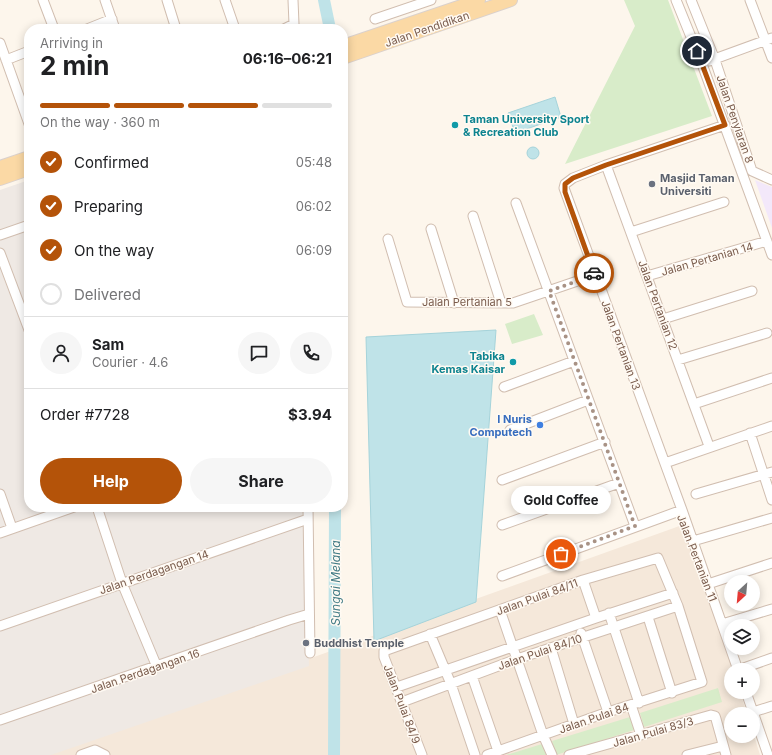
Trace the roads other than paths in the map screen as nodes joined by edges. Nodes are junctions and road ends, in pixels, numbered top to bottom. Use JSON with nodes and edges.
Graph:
{"nodes":[{"id":1,"x":43,"y":0,"type":"edge"},
{"id":2,"x":105,"y":0,"type":"edge"},
{"id":3,"x":167,"y":0,"type":"edge"},
{"id":4,"x":224,"y":0,"type":"edge"},
{"id":5,"x":293,"y":0,"type":"edge"},
{"id":6,"x":431,"y":0,"type":"edge"},
{"id":7,"x":479,"y":0,"type":"edge"},
{"id":8,"x":511,"y":0,"type":"edge"},
{"id":9,"x":676,"y":0,"type":"edge"},
{"id":10,"x":690,"y":0,"type":"edge"},
{"id":11,"x":750,"y":0,"type":"edge"},
{"id":12,"x":112,"y":19,"type":"junction"},
{"id":13,"x":375,"y":19,"type":"dead end"},
{"id":14,"x":52,"y":24,"type":"edge"},
{"id":15,"x":100,"y":24,"type":"edge"},
{"id":16,"x":114,"y":24,"type":"edge"},
{"id":17,"x":174,"y":24,"type":"edge"},
{"id":18,"x":233,"y":24,"type":"edge"},
{"id":19,"x":294,"y":24,"type":"edge"},
{"id":20,"x":380,"y":39,"type":"junction"},
{"id":21,"x":769,"y":39,"type":"edge"},
{"id":22,"x":0,"y":43,"type":"edge"},
{"id":23,"x":348,"y":45,"type":"edge"},
{"id":24,"x":24,"y":53,"type":"edge"},
{"id":25,"x":348,"y":55,"type":"edge"},
{"id":26,"x":772,"y":58,"type":"edge"},
{"id":27,"x":6,"y":60,"type":"junction"},
{"id":28,"x":715,"y":60,"type":"junction"},
{"id":29,"x":702,"y":64,"type":"junction"},
{"id":30,"x":24,"y":110,"type":"edge"},
{"id":31,"x":725,"y":125,"type":"junction"},
{"id":32,"x":24,"y":159,"type":"edge"},
{"id":33,"x":606,"y":165,"type":"junction"},
{"id":34,"x":0,"y":167,"type":"edge"},
{"id":35,"x":24,"y":171,"type":"edge"},
{"id":36,"x":0,"y":179,"type":"edge"},
{"id":37,"x":772,"y":180,"type":"edge"},
{"id":38,"x":724,"y":202,"type":"dead end"},
{"id":39,"x":516,"y":203,"type":"dead end"},
{"id":40,"x":473,"y":216,"type":"dead end"},
{"id":41,"x":24,"y":227,"type":"edge"},
{"id":42,"x":431,"y":228,"type":"dead end"},
{"id":43,"x":631,"y":232,"type":"junction"},
{"id":44,"x":0,"y":235,"type":"edge"},
{"id":45,"x":388,"y":238,"type":"dead end"},
{"id":46,"x":767,"y":241,"type":"junction"},
{"id":47,"x":0,"y":253,"type":"edge"},
{"id":48,"x":772,"y":255,"type":"edge"},
{"id":49,"x":595,"y":275,"type":"junction"},
{"id":50,"x":647,"y":276,"type":"junction"},
{"id":51,"x":549,"y":291,"type":"junction"},
{"id":52,"x":752,"y":291,"type":"dead end"},
{"id":53,"x":454,"y":303,"type":"junction"},
{"id":54,"x":501,"y":303,"type":"junction"},
{"id":55,"x":24,"y":317,"type":"edge"},
{"id":56,"x":663,"y":319,"type":"junction"},
{"id":57,"x":767,"y":333,"type":"dead end"},
{"id":58,"x":678,"y":360,"type":"junction"},
{"id":59,"x":574,"y":361,"type":"junction"},
{"id":60,"x":772,"y":378,"type":"edge"},
{"id":61,"x":504,"y":387,"type":"dead end"},
{"id":62,"x":588,"y":400,"type":"junction"},
{"id":63,"x":694,"y":404,"type":"junction"},
{"id":64,"x":772,"y":426,"type":"edge"},
{"id":65,"x":510,"y":430,"type":"dead end"},
{"id":66,"x":750,"y":433,"type":"junction"},
{"id":67,"x":604,"y":442,"type":"junction"},
{"id":68,"x":709,"y":446,"type":"junction"},
{"id":69,"x":665,"y":463,"type":"junction"},
{"id":70,"x":768,"y":473,"type":"edge"},
{"id":71,"x":502,"y":480,"type":"dead end"},
{"id":72,"x":619,"y":483,"type":"junction"},
{"id":73,"x":0,"y":494,"type":"edge"},
{"id":74,"x":696,"y":494,"type":"dead end"},
{"id":75,"x":772,"y":500,"type":"edge"},
{"id":76,"x":682,"y":510,"type":"junction"},
{"id":77,"x":59,"y":512,"type":"edge"},
{"id":78,"x":99,"y":512,"type":"edge"},
{"id":79,"x":308,"y":512,"type":"edge"},
{"id":80,"x":772,"y":518,"type":"edge"},
{"id":81,"x":308,"y":519,"type":"junction"},
{"id":82,"x":502,"y":525,"type":"dead end"},
{"id":83,"x":635,"y":526,"type":"junction"},
{"id":84,"x":12,"y":528,"type":"junction"},
{"id":85,"x":0,"y":532,"type":"edge"},
{"id":86,"x":693,"y":541,"type":"junction"},
{"id":87,"x":772,"y":563,"type":"edge"},
{"id":88,"x":502,"y":576,"type":"dead end"},
{"id":89,"x":583,"y":580,"type":"junction"},
{"id":90,"x":122,"y":583,"type":"junction"},
{"id":91,"x":708,"y":584,"type":"junction"},
{"id":92,"x":673,"y":593,"type":"junction"},
{"id":93,"x":678,"y":606,"type":"junction"},
{"id":94,"x":772,"y":609,"type":"edge"},
{"id":95,"x":500,"y":610,"type":"junction"},
{"id":96,"x":610,"y":613,"type":"junction"},
{"id":97,"x":309,"y":614,"type":"junction"},
{"id":98,"x":648,"y":617,"type":"junction"},
{"id":99,"x":596,"y":618,"type":"junction"},
{"id":100,"x":578,"y":624,"type":"junction"},
{"id":101,"x":722,"y":624,"type":"junction"},
{"id":102,"x":0,"y":626,"type":"edge"},
{"id":103,"x":614,"y":626,"type":"junction"},
{"id":104,"x":430,"y":634,"type":"junction"},
{"id":105,"x":583,"y":637,"type":"junction"},
{"id":106,"x":513,"y":646,"type":"junction"},
{"id":107,"x":551,"y":648,"type":"junction"},
{"id":108,"x":310,"y":653,"type":"dead end"},
{"id":109,"x":383,"y":654,"type":"joint"},
{"id":110,"x":772,"y":658,"type":"edge"},
{"id":111,"x":518,"y":659,"type":"junction"},
{"id":112,"x":736,"y":663,"type":"edge"},
{"id":113,"x":758,"y":663,"type":"edge"},
{"id":114,"x":157,"y":667,"type":"junction"},
{"id":115,"x":444,"y":669,"type":"junction"},
{"id":116,"x":472,"y":676,"type":"junction"},
{"id":117,"x":702,"y":682,"type":"joint"},
{"id":118,"x":451,"y":684,"type":"junction"},
{"id":119,"x":397,"y":687,"type":"junction"},
{"id":120,"x":672,"y":692,"type":"junction"},
{"id":121,"x":402,"y":702,"type":"junction"},
{"id":122,"x":635,"y":704,"type":"junction"},
{"id":123,"x":772,"y":706,"type":"edge"},
{"id":124,"x":760,"y":710,"type":"edge"},
{"id":125,"x":608,"y":712,"type":"junction"},
{"id":126,"x":0,"y":720,"type":"edge"},
{"id":127,"x":574,"y":724,"type":"junction"},
{"id":128,"x":760,"y":732,"type":"edge"},
{"id":129,"x":543,"y":735,"type":"junction"},
{"id":130,"x":641,"y":735,"type":"junction"},
{"id":131,"x":498,"y":751,"type":"junction"},
{"id":132,"x":724,"y":751,"type":"edge"},
{"id":133,"x":772,"y":753,"type":"edge"},
{"id":134,"x":81,"y":755,"type":"edge"},
{"id":135,"x":105,"y":755,"type":"edge"},
{"id":136,"x":422,"y":755,"type":"edge"},
{"id":137,"x":475,"y":755,"type":"edge"},
{"id":138,"x":487,"y":755,"type":"edge"},
{"id":139,"x":552,"y":755,"type":"edge"},
{"id":140,"x":569,"y":755,"type":"edge"},
{"id":141,"x":687,"y":755,"type":"edge"},
{"id":142,"x":768,"y":755,"type":"edge"}],
"edges":[{"from":1,"to":14,"type":"street"},
{"from":2,"to":12,"type":"street"},
{"from":3,"to":17,"type":"street"},
{"from":4,"to":18,"type":"street"},
{"from":5,"to":19,"type":"street"},
{"from":6,"to":13,"type":"street"},
{"from":7,"to":20,"type":"main road","name":"Jalan Pendidikan"},
{"from":8,"to":20,"type":"main road","name":"Jalan Pendidikan"},
{"from":9,"to":29,"type":"street"},
{"from":10,"to":28,"type":"street","name":"Jalan Penyiaran 8"},
{"from":11,"to":21,"type":"street"},
{"from":12,"to":15,"type":"street"},
{"from":12,"to":16,"type":"street"},
{"from":20,"to":23,"type":"main road","name":"Jalan Pendidikan"},
{"from":20,"to":25,"type":"main road","name":"Jalan Pendidikan"},
{"from":21,"to":26,"type":"street"},
{"from":21,"to":28,"type":"street"},
{"from":22,"to":27,"type":"street"},
{"from":24,"to":27,"type":"street"},
{"from":27,"to":30,"type":"street"},
{"from":28,"to":29,"type":"street"},
{"from":28,"to":37,"type":"street","name":"Jalan Penyiaran 8"},
{"from":29,"to":31,"type":"street"},
{"from":31,"to":33,"type":"street","name":"Jalan Pertanian 13"},
{"from":31,"to":46,"type":"street"},
{"from":32,"to":34,"type":"main road"},
{"from":33,"to":43,"type":"street","name":"Jalan Pertanian 12"},
{"from":33,"to":49,"type":"street","name":"Jalan Pertanian 13"},
{"from":35,"to":36,"type":"main road"},
{"from":38,"to":43,"type":"street"},
{"from":39,"to":51,"type":"street"},
{"from":40,"to":54,"type":"street"},
{"from":41,"to":44,"type":"street"},
{"from":42,"to":53,"type":"street"},
{"from":43,"to":50,"type":"street","name":"Jalan Pertanian 12"},
{"from":45,"to":53,"type":"street","name":"Jalan Pertanian 5"},
{"from":46,"to":48,"type":"street"},
{"from":46,"to":50,"type":"street","name":"Jalan Pertanian 14"},
{"from":47,"to":55,"type":"street"},
{"from":49,"to":51,"type":"street","name":"Jalan Pertanian 5"},
{"from":49,"to":69,"type":"street","name":"Jalan Pertanian 13"},
{"from":50,"to":56,"type":"street","name":"Jalan Pertanian 12"},
{"from":51,"to":54,"type":"street","name":"Jalan Pertanian 5"},
{"from":51,"to":59,"type":"street"},
{"from":52,"to":56,"type":"street"},
{"from":53,"to":54,"type":"street","name":"Jalan Pertanian 5"},
{"from":56,"to":58,"type":"street","name":"Jalan Pertanian 12"},
{"from":57,"to":58,"type":"street"},
{"from":58,"to":63,"type":"street","name":"Jalan Pertanian 12"},
{"from":59,"to":61,"type":"street"},
{"from":59,"to":62,"type":"street"},
{"from":60,"to":63,"type":"street"},
{"from":62,"to":65,"type":"street"},
{"from":62,"to":67,"type":"street"},
{"from":63,"to":68,"type":"street","name":"Jalan Pertanian 12"},
{"from":64,"to":66,"type":"street"},
{"from":66,"to":68,"type":"street"},
{"from":66,"to":70,"type":"street"},
{"from":67,"to":71,"type":"street"},
{"from":67,"to":72,"type":"street"},
{"from":68,"to":69,"type":"street"},
{"from":69,"to":76,"type":"street","name":"Jalan Pertanian 13"},
{"from":70,"to":74,"type":"street"},
{"from":70,"to":75,"type":"street"},
{"from":72,"to":82,"type":"street"},
{"from":72,"to":83,"type":"street"},
{"from":73,"to":84,"type":"street"},
{"from":76,"to":83,"type":"street","name":"Jalan Pertanian 11"},
{"from":76,"to":86,"type":"street","name":"Jalan Pertanian 11"},
{"from":77,"to":84,"type":"street"},
{"from":78,"to":90,"type":"street"},
{"from":79,"to":81,"type":"street"},
{"from":80,"to":86,"type":"street"},
{"from":81,"to":90,"type":"street","name":"Jalan Perdagangan 14"},
{"from":81,"to":97,"type":"street"},
{"from":83,"to":88,"type":"street","name":"Jalan Pertanian 11"},
{"from":84,"to":85,"type":"street"},
{"from":86,"to":91,"type":"street","name":"Jalan Pertanian 11"},
{"from":87,"to":91,"type":"street"},
{"from":89,"to":92,"type":"street","name":"Jalan Pulai 84/11"},
{"from":89,"to":95,"type":"street","name":"Jalan Pulai 84/11"},
{"from":89,"to":99,"type":"street"},
{"from":90,"to":102,"type":"street","name":"Jalan Perdagangan 14"},
{"from":90,"to":114,"type":"street"},
{"from":91,"to":101,"type":"street","name":"Jalan Pertanian 11"},
{"from":92,"to":93,"type":"street","name":"Jalan Pulai 84/11"},
{"from":92,"to":96,"type":"street"},
{"from":93,"to":98,"type":"street","name":"Jalan Pulai 84/10"},
{"from":93,"to":117,"type":"street","name":"Jalan Pulai 84/11"},
{"from":94,"to":101,"type":"street"},
{"from":95,"to":104,"type":"street","name":"Jalan Pulai 84/11"},
{"from":95,"to":106,"type":"street"},
{"from":96,"to":99,"type":"street"},
{"from":96,"to":103,"type":"street"},
{"from":97,"to":108,"type":"street"},
{"from":97,"to":114,"type":"street","name":"Jalan Perdagangan 16"},
{"from":98,"to":103,"type":"street","name":"Jalan Pulai 84/10"},
{"from":98,"to":120,"type":"street"},
{"from":99,"to":100,"type":"street"},
{"from":100,"to":105,"type":"street"},
{"from":100,"to":106,"type":"street"},
{"from":101,"to":112,"type":"street","name":"Jalan Pertanian 11"},
{"from":103,"to":105,"type":"street","name":"Jalan Pulai 84/10"},
{"from":103,"to":122,"type":"street"},
{"from":104,"to":109,"type":"street","name":"Jalan Pulai 84/11"},
{"from":104,"to":115,"type":"street"},
{"from":105,"to":107,"type":"street","name":"Jalan Pulai 84/10"},
{"from":105,"to":125,"type":"street"},
{"from":106,"to":111,"type":"street"},
{"from":106,"to":115,"type":"street"},
{"from":107,"to":111,"type":"street","name":"Jalan Pulai 84/10"},
{"from":107,"to":127,"type":"street"},
{"from":109,"to":119,"type":"street","name":"Jalan Pulai 84/9"},
{"from":110,"to":113,"type":"street"},
{"from":111,"to":116,"type":"street","name":"Jalan Pulai 84/10"},
{"from":111,"to":129,"type":"street"},
{"from":114,"to":126,"type":"street","name":"Jalan Perdagangan 16"},
{"from":115,"to":118,"type":"street"},
{"from":115,"to":119,"type":"street"},
{"from":116,"to":118,"type":"street","name":"Jalan Pulai 84/10"},
{"from":116,"to":131,"type":"street"},
{"from":117,"to":120,"type":"street","name":"Jalan Pulai 84"},
{"from":118,"to":121,"type":"street","name":"Jalan Pulai 84/10"},
{"from":118,"to":137,"type":"street"},
{"from":119,"to":121,"type":"street","name":"Jalan Pulai 84/9"},
{"from":120,"to":122,"type":"street","name":"Jalan Pulai 84"},
{"from":121,"to":136,"type":"street","name":"Jalan Pulai 84/9"},
{"from":122,"to":125,"type":"street","name":"Jalan Pulai 84"},
{"from":122,"to":130,"type":"street"},
{"from":123,"to":124,"type":"street"},
{"from":125,"to":127,"type":"street","name":"Jalan Pulai 84"},
{"from":127,"to":129,"type":"street","name":"Jalan Pulai 84"},
{"from":128,"to":142,"type":"street"},
{"from":129,"to":131,"type":"street","name":"Jalan Pulai 84"},
{"from":129,"to":139,"type":"street"},
{"from":130,"to":132,"type":"street","name":"Jalan Pulai 83/3"},
{"from":130,"to":140,"type":"street","name":"Jalan Pulai 83/3"},
{"from":131,"to":138,"type":"street","name":"Jalan Pulai 84"},
{"from":132,"to":141,"type":"street"},
{"from":133,"to":142,"type":"street"},
{"from":134,"to":135,"type":"street"}]}
